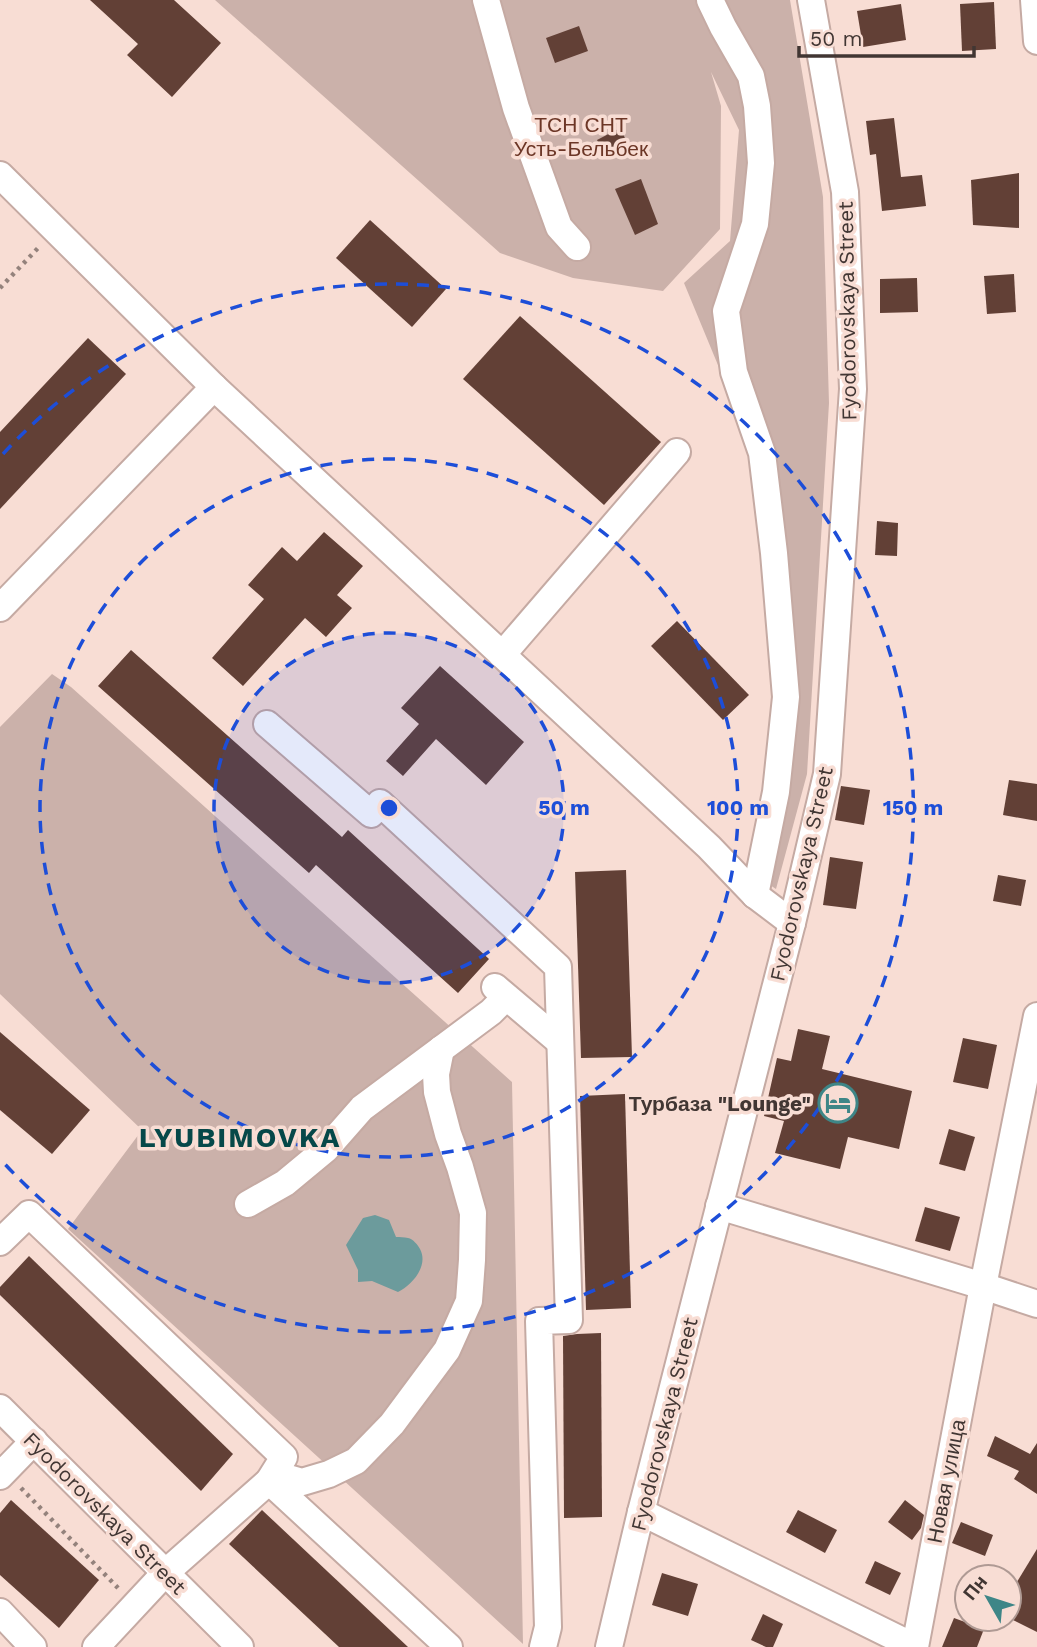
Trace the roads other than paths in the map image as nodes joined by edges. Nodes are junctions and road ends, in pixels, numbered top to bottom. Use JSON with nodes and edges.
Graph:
{"nodes":[{"id":1,"x":486,"y":0,"type":"edge"},
{"id":2,"x":710,"y":0,"type":"edge"},
{"id":3,"x":811,"y":0,"type":"edge"},
{"id":4,"x":1034,"y":0,"type":"edge"},
{"id":5,"x":1037,"y":41,"type":"edge"},
{"id":6,"x":0,"y":175,"type":"edge"},
{"id":7,"x":577,"y":247,"type":"dead end"},
{"id":8,"x":214,"y":387,"type":"junction"},
{"id":9,"x":677,"y":452,"type":"dead end"},
{"id":10,"x":0,"y":608,"type":"edge"},
{"id":11,"x":502,"y":654,"type":"junction"},
{"id":12,"x":267,"y":724,"type":"dead end"},
{"id":13,"x":755,"y":895,"type":"junction"},
{"id":14,"x":792,"y":923,"type":"junction"},
{"id":15,"x":1037,"y":1016,"type":"edge"},
{"id":16,"x":560,"y":1042,"type":"junction"},
{"id":17,"x":441,"y":1049,"type":"junction"},
{"id":18,"x":248,"y":1203,"type":"dead end"},
{"id":19,"x":719,"y":1206,"type":"junction"},
{"id":20,"x":0,"y":1242,"type":"edge"},
{"id":21,"x":983,"y":1286,"type":"junction"},
{"id":22,"x":1037,"y":1304,"type":"edge"},
{"id":23,"x":0,"y":1408,"type":"edge"},
{"id":24,"x":34,"y":1441,"type":"junction"},
{"id":25,"x":2,"y":1474,"type":"edge"},
{"id":26,"x":272,"y":1477,"type":"junction"},
{"id":27,"x":641,"y":1512,"type":"junction"},
{"id":28,"x":164,"y":1573,"type":"junction"},
{"id":29,"x":0,"y":1612,"type":"edge"},
{"id":30,"x":33,"y":1647,"type":"edge"},
{"id":31,"x":96,"y":1647,"type":"edge"},
{"id":32,"x":240,"y":1647,"type":"edge"},
{"id":33,"x":449,"y":1647,"type":"edge"},
{"id":34,"x":543,"y":1647,"type":"edge"},
{"id":35,"x":609,"y":1647,"type":"edge"},
{"id":36,"x":915,"y":1647,"type":"edge"}],
"edges":[{"from":1,"to":7,"type":"street"},
{"from":2,"to":13,"type":"street"},
{"from":3,"to":14,"type":"street","name":"Fyodorovskaya Street"},
{"from":4,"to":5,"type":"street"},
{"from":6,"to":8,"type":"street"},
{"from":8,"to":10,"type":"street"},
{"from":8,"to":11,"type":"street"},
{"from":9,"to":11,"type":"street"},
{"from":11,"to":13,"type":"street"},
{"from":12,"to":16,"type":"street"},
{"from":13,"to":14,"type":"street"},
{"from":14,"to":19,"type":"street","name":"Fyodorovskaya Street"},
{"from":15,"to":21,"type":"street","name":"Новая улица"},
{"from":16,"to":17,"type":"street"},
{"from":16,"to":34,"type":"street"},
{"from":17,"to":18,"type":"street"},
{"from":17,"to":26,"type":"street"},
{"from":19,"to":21,"type":"street"},
{"from":19,"to":27,"type":"street","name":"Fyodorovskaya Street"},
{"from":20,"to":26,"type":"street"},
{"from":21,"to":22,"type":"street"},
{"from":21,"to":36,"type":"street","name":"Новая улица"},
{"from":23,"to":24,"type":"street","name":"Fyodorovskaya Street"},
{"from":24,"to":25,"type":"street"},
{"from":24,"to":28,"type":"street","name":"Fyodorovskaya Street"},
{"from":26,"to":28,"type":"street"},
{"from":26,"to":33,"type":"street"},
{"from":27,"to":35,"type":"street","name":"Fyodorovskaya Street"},
{"from":27,"to":36,"type":"street","name":"Новая улица"},
{"from":28,"to":31,"type":"street"},
{"from":28,"to":32,"type":"street","name":"Fyodorovskaya Street"},
{"from":29,"to":30,"type":"street"}]}
